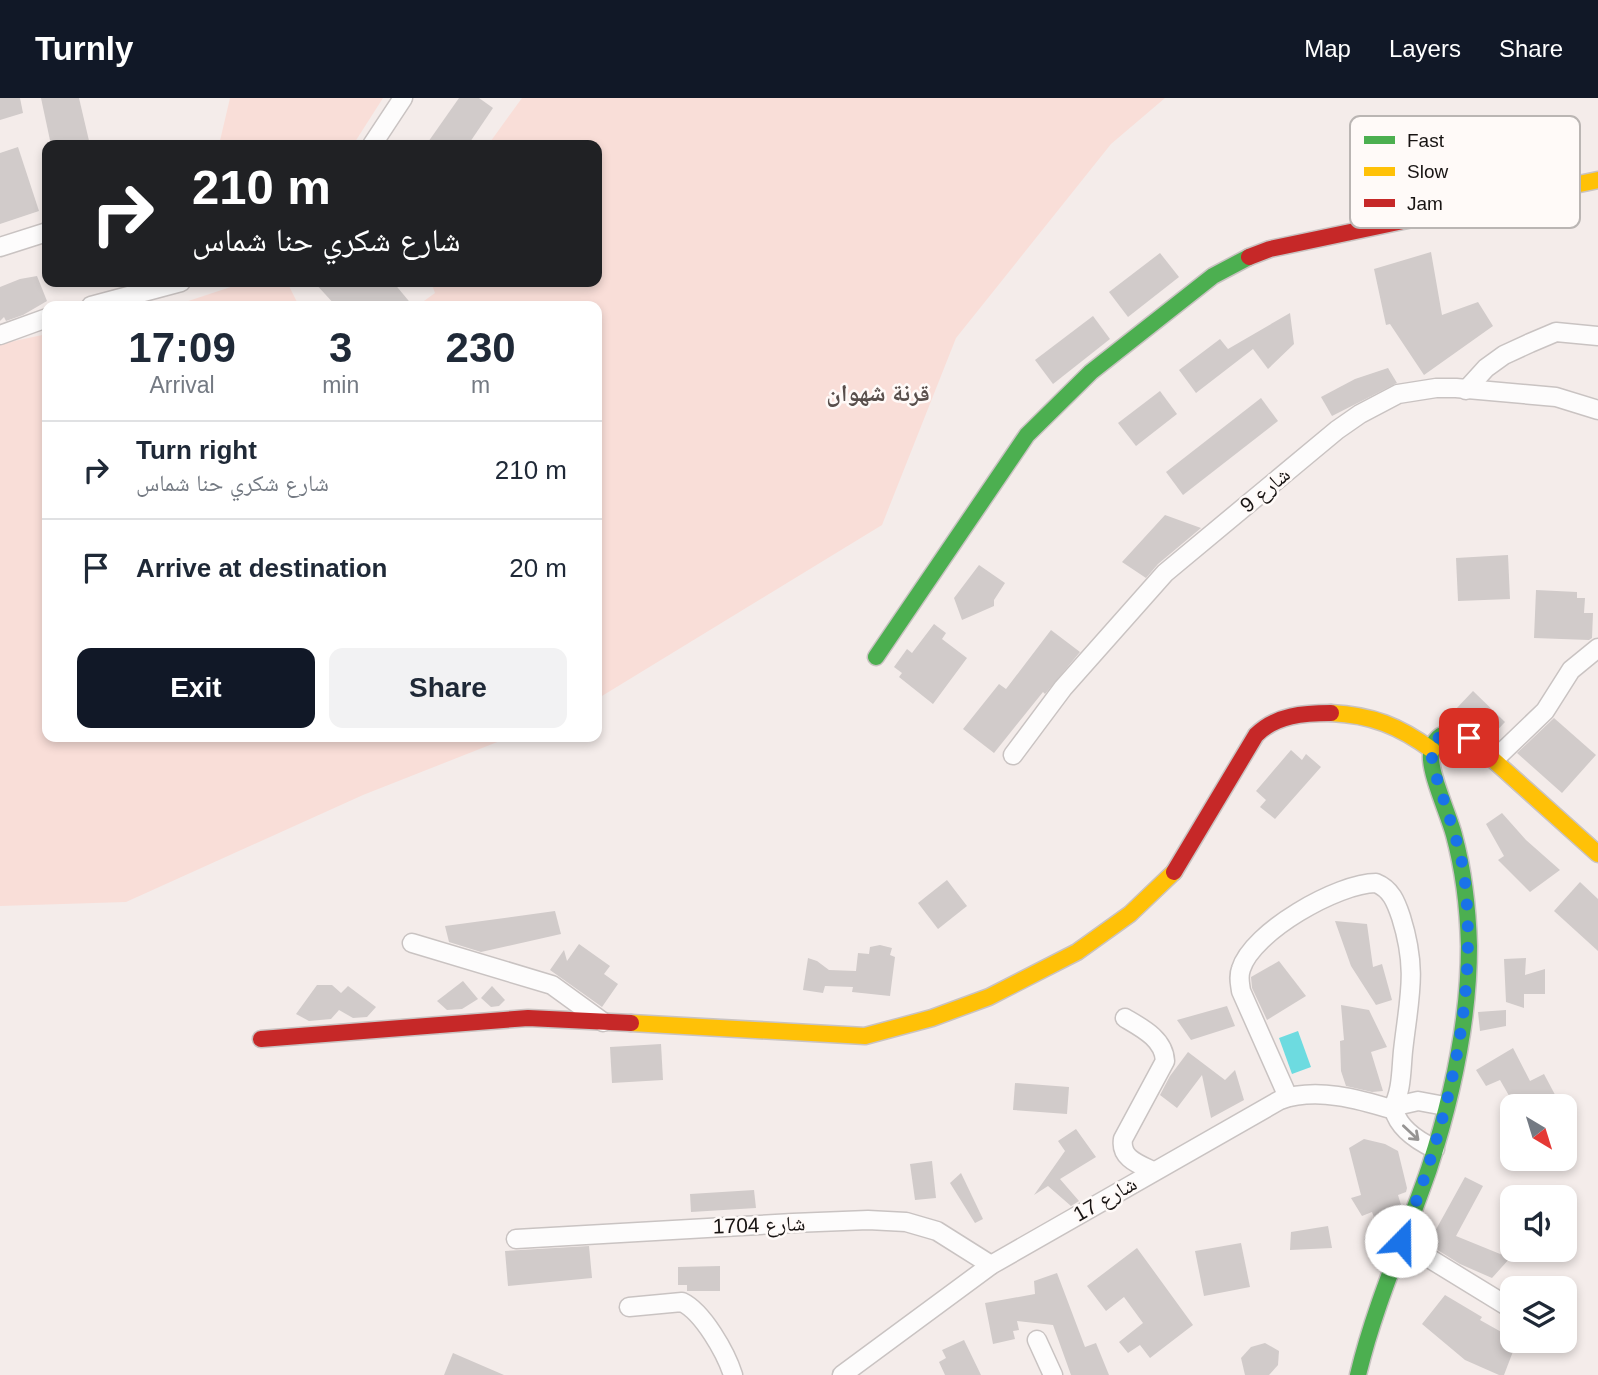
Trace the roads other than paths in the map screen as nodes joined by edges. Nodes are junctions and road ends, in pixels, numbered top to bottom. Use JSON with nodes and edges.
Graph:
{"nodes":[{"id":1,"x":403,"y":98,"type":"edge"},
{"id":2,"x":375,"y":140,"type":"edge"},
{"id":3,"x":1598,"y":180,"type":"edge"},
{"id":4,"x":1580,"y":184,"type":"edge"},
{"id":5,"x":1370,"y":228,"type":"edge"},
{"id":6,"x":42,"y":234,"type":"edge"},
{"id":7,"x":0,"y":247,"type":"edge"},
{"id":8,"x":162,"y":287,"type":"edge"},
{"id":9,"x":110,"y":301,"type":"edge"},
{"id":10,"x":42,"y":320,"type":"edge"},
{"id":11,"x":0,"y":335,"type":"edge"},
{"id":12,"x":1598,"y":336,"type":"edge"},
{"id":13,"x":1466,"y":390,"type":"junction"},
{"id":14,"x":1598,"y":410,"type":"edge"},
{"id":15,"x":1598,"y":648,"type":"edge"},
{"id":16,"x":876,"y":657,"type":"dead end"},
{"id":17,"x":1433,"y":750,"type":"junction"},
{"id":18,"x":1013,"y":755,"type":"dead end"},
{"id":19,"x":1495,"y":760,"type":"junction"},
{"id":20,"x":1598,"y":854,"type":"edge"},
{"id":21,"x":412,"y":943,"type":"dead end"},
{"id":22,"x":1125,"y":1018,"type":"dead end"},
{"id":23,"x":603,"y":1022,"type":"junction"},
{"id":24,"x":261,"y":1039,"type":"dead end"},
{"id":25,"x":1287,"y":1097,"type":"junction"},
{"id":26,"x":1445,"y":1106,"type":"junction"},
{"id":27,"x":1393,"y":1110,"type":"junction"},
{"id":28,"x":1435,"y":1149,"type":"junction"},
{"id":29,"x":1153,"y":1171,"type":"junction"},
{"id":30,"x":516,"y":1239,"type":"dead end"},
{"id":31,"x":1401,"y":1241,"type":"junction"},
{"id":32,"x":991,"y":1265,"type":"junction"},
{"id":33,"x":1500,"y":1302,"type":"edge"},
{"id":34,"x":629,"y":1307,"type":"dead end"},
{"id":35,"x":1037,"y":1340,"type":"dead end"},
{"id":36,"x":733,"y":1375,"type":"edge"},
{"id":37,"x":842,"y":1375,"type":"edge"},
{"id":38,"x":1053,"y":1375,"type":"edge"},
{"id":39,"x":1358,"y":1375,"type":"edge"}],
"edges":[{"from":1,"to":2,"type":"street"},
{"from":3,"to":4,"type":"street"},
{"from":5,"to":16,"type":"street"},
{"from":6,"to":7,"type":"street"},
{"from":8,"to":9,"type":"street"},
{"from":10,"to":11,"type":"street"},
{"from":12,"to":13,"type":"street"},
{"from":13,"to":14,"type":"street","name":"شارع 9"},
{"from":13,"to":18,"type":"street","name":"شارع 9"},
{"from":15,"to":19,"type":"street"},
{"from":17,"to":19,"type":"street"},
{"from":17,"to":23,"type":"street"},
{"from":17,"to":26,"type":"street"},
{"from":19,"to":20,"type":"street"},
{"from":21,"to":23,"type":"street"},
{"from":22,"to":29,"type":"street"},
{"from":23,"to":24,"type":"street"},
{"from":25,"to":27,"type":"street","name":"شارع 17"},
{"from":25,"to":27,"type":"street"},
{"from":25,"to":29,"type":"street","name":"شارع 17"},
{"from":26,"to":27,"type":"street"},
{"from":26,"to":28,"type":"street"},
{"from":27,"to":28,"type":"street","one_way":true},
{"from":28,"to":31,"type":"street"},
{"from":29,"to":32,"type":"street","name":"شارع 17"},
{"from":30,"to":32,"type":"street","name":"شارع 1704"},
{"from":31,"to":33,"type":"street"},
{"from":31,"to":39,"type":"street"},
{"from":32,"to":37,"type":"street","name":"شارع 17"},
{"from":34,"to":36,"type":"street"},
{"from":35,"to":38,"type":"street"}]}
